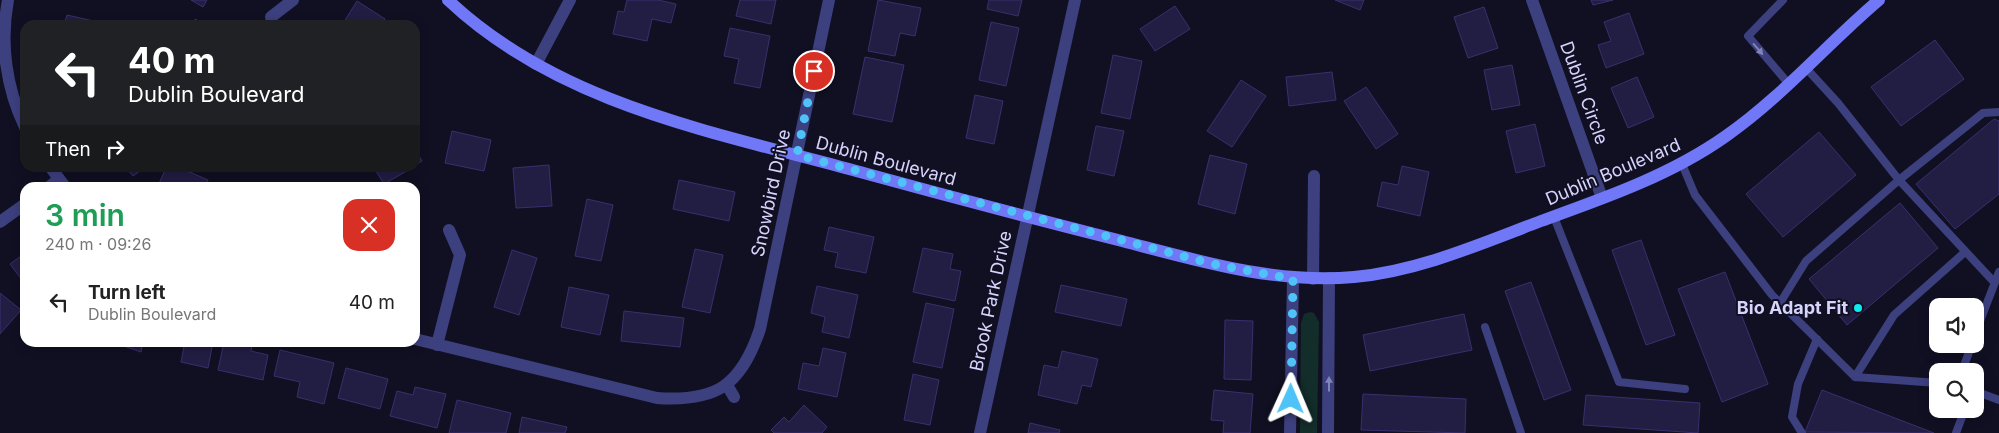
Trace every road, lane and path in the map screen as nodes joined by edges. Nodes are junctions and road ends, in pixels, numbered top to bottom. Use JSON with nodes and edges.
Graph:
{"nodes":[{"id":1,"x":8,"y":0,"type":"edge"},
{"id":2,"x":293,"y":0,"type":"edge"},
{"id":3,"x":448,"y":0,"type":"edge"},
{"id":4,"x":570,"y":0,"type":"edge"},
{"id":5,"x":829,"y":0,"type":"edge"},
{"id":6,"x":1075,"y":0,"type":"edge"},
{"id":7,"x":1532,"y":0,"type":"edge"},
{"id":8,"x":1783,"y":0,"type":"edge"},
{"id":9,"x":1878,"y":0,"type":"edge"},
{"id":10,"x":271,"y":17,"type":"dead end"},
{"id":11,"x":536,"y":64,"type":"junction"},
{"id":12,"x":1805,"y":66,"type":"junction"},
{"id":13,"x":1788,"y":83,"type":"junction"},
{"id":14,"x":1999,"y":112,"type":"edge"},
{"id":15,"x":20,"y":114,"type":"edge"},
{"id":16,"x":797,"y":155,"type":"junction"},
{"id":17,"x":1682,"y":164,"type":"junction"},
{"id":18,"x":1314,"y":176,"type":"dead end"},
{"id":19,"x":1899,"y":180,"type":"junction"},
{"id":20,"x":1602,"y":198,"type":"junction"},
{"id":21,"x":20,"y":208,"type":"edge"},
{"id":22,"x":1554,"y":216,"type":"junction"},
{"id":23,"x":1027,"y":217,"type":"junction"},
{"id":24,"x":0,"y":222,"type":"edge"},
{"id":25,"x":449,"y":230,"type":"dead end"},
{"id":26,"x":1965,"y":252,"type":"junction"},
{"id":27,"x":1999,"y":272,"type":"edge"},
{"id":28,"x":1329,"y":278,"type":"junction"},
{"id":29,"x":1293,"y":279,"type":"junction"},
{"id":30,"x":1312,"y":279,"type":"junction"},
{"id":31,"x":1994,"y":282,"type":"junction"},
{"id":32,"x":1780,"y":303,"type":"junction"},
{"id":33,"x":1984,"y":309,"type":"edge"},
{"id":34,"x":1485,"y":327,"type":"dead end"},
{"id":35,"x":1817,"y":338,"type":"junction"},
{"id":36,"x":420,"y":340,"type":"edge"},
{"id":37,"x":437,"y":345,"type":"junction"},
{"id":38,"x":1855,"y":377,"type":"junction"},
{"id":39,"x":1929,"y":382,"type":"edge"},
{"id":40,"x":727,"y":385,"type":"junction"},
{"id":41,"x":1685,"y":388,"type":"dead end"},
{"id":42,"x":1984,"y":394,"type":"edge"},
{"id":43,"x":734,"y":397,"type":"dead end"},
{"id":44,"x":1999,"y":400,"type":"edge"},
{"id":45,"x":1962,"y":418,"type":"edge"},
{"id":46,"x":980,"y":433,"type":"edge"},
{"id":47,"x":1290,"y":433,"type":"edge"},
{"id":48,"x":1328,"y":433,"type":"edge"},
{"id":49,"x":1521,"y":433,"type":"edge"},
{"id":50,"x":1802,"y":433,"type":"edge"},
{"id":51,"x":1956,"y":433,"type":"edge"}],
"edges":[{"from":1,"to":15,"type":"street"},
{"from":2,"to":10,"type":"street"},
{"from":3,"to":11,"type":"main road","name":"Dublin Boulevard"},
{"from":4,"to":11,"type":"street"},
{"from":5,"to":16,"type":"street","name":"Snowbird Drive"},
{"from":6,"to":23,"type":"street","name":"Brook Park Drive"},
{"from":7,"to":20,"type":"street","name":"Dublin Circle"},
{"from":8,"to":13,"type":"lane","one_way":true},
{"from":9,"to":12,"type":"main road","name":"Dublin Boulevard"},
{"from":11,"to":16,"type":"main road","name":"Dublin Boulevard"},
{"from":12,"to":13,"type":"main road","name":"Dublin Boulevard"},
{"from":12,"to":19,"type":"lane"},
{"from":13,"to":17,"type":"main road","name":"Dublin Boulevard"},
{"from":14,"to":19,"type":"lane"},
{"from":16,"to":23,"type":"main road","name":"Dublin Boulevard"},
{"from":16,"to":40,"type":"street","name":"Snowbird Drive"},
{"from":17,"to":20,"type":"main road","name":"Dublin Boulevard"},
{"from":17,"to":32,"type":"lane"},
{"from":18,"to":30,"type":"street"},
{"from":19,"to":26,"type":"lane"},
{"from":19,"to":32,"type":"lane"},
{"from":20,"to":22,"type":"main road","name":"Dublin Boulevard"},
{"from":21,"to":24,"type":"street"},
{"from":22,"to":28,"type":"main road","name":"Dublin Boulevard"},
{"from":22,"to":41,"type":"lane"},
{"from":23,"to":29,"type":"main road","name":"Dublin Boulevard"},
{"from":23,"to":46,"type":"street","name":"Brook Park Drive"},
{"from":25,"to":37,"type":"street"},
{"from":26,"to":31,"type":"lane"},
{"from":26,"to":38,"type":"lane"},
{"from":27,"to":31,"type":"lane"},
{"from":28,"to":30,"type":"main road","name":"Dublin Boulevard"},
{"from":48,"to":28,"type":"street","one_way":true},
{"from":29,"to":30,"type":"main road","name":"Dublin Boulevard"},
{"from":29,"to":47,"type":"street"},
{"from":31,"to":33,"type":"lane"},
{"from":32,"to":35,"type":"lane"},
{"from":34,"to":49,"type":"lane"},
{"from":35,"to":38,"type":"lane"},
{"from":35,"to":50,"type":"lane"},
{"from":36,"to":37,"type":"street","name":"Snowbird Drive"},
{"from":37,"to":40,"type":"street","name":"Snowbird Drive"},
{"from":38,"to":39,"type":"lane"},
{"from":40,"to":43,"type":"street"},
{"from":42,"to":44,"type":"lane"},
{"from":45,"to":51,"type":"lane"}]}
